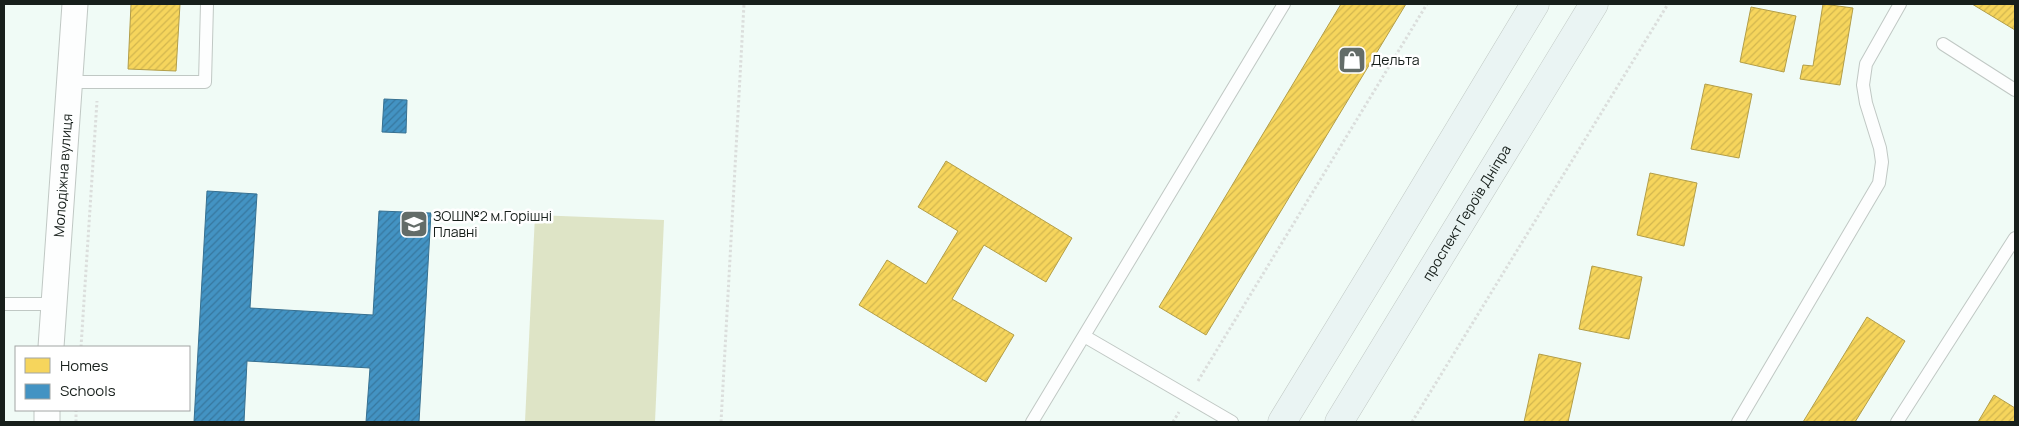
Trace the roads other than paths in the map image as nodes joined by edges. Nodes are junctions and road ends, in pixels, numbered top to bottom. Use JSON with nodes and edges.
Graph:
{"nodes":[{"id":1,"x":75,"y":4,"type":"edge"},
{"id":2,"x":207,"y":4,"type":"edge"},
{"id":3,"x":1284,"y":4,"type":"edge"},
{"id":4,"x":1535,"y":4,"type":"edge"},
{"id":5,"x":1594,"y":4,"type":"edge"},
{"id":6,"x":1900,"y":4,"type":"edge"},
{"id":7,"x":1943,"y":44,"type":"dead end"},
{"id":8,"x":69,"y":82,"type":"junction"},
{"id":9,"x":2015,"y":90,"type":"edge"},
{"id":10,"x":2015,"y":238,"type":"edge"},
{"id":11,"x":4,"y":304,"type":"edge"},
{"id":12,"x":54,"y":304,"type":"junction"},
{"id":13,"x":1084,"y":336,"type":"junction"},
{"id":14,"x":51,"y":346,"type":"edge"},
{"id":15,"x":1032,"y":422,"type":"edge"},
{"id":16,"x":1232,"y":422,"type":"edge"},
{"id":17,"x":1282,"y":422,"type":"edge"},
{"id":18,"x":1339,"y":422,"type":"edge"},
{"id":19,"x":1738,"y":422,"type":"edge"},
{"id":20,"x":1897,"y":422,"type":"edge"}],
"edges":[{"from":1,"to":8,"type":"street","name":"Молодіжна вулиця"},
{"from":2,"to":8,"type":"lane"},
{"from":3,"to":13,"type":"lane"},
{"from":4,"to":17,"type":"street"},
{"from":5,"to":18,"type":"street","name":"проспект Героїв Дніпра"},
{"from":6,"to":19,"type":"lane"},
{"from":7,"to":9,"type":"lane"},
{"from":8,"to":12,"type":"street","name":"Молодіжна вулиця"},
{"from":10,"to":20,"type":"lane"},
{"from":11,"to":12,"type":"lane"},
{"from":12,"to":14,"type":"street","name":"Молодіжна вулиця"},
{"from":13,"to":15,"type":"lane"},
{"from":13,"to":16,"type":"lane"}]}
